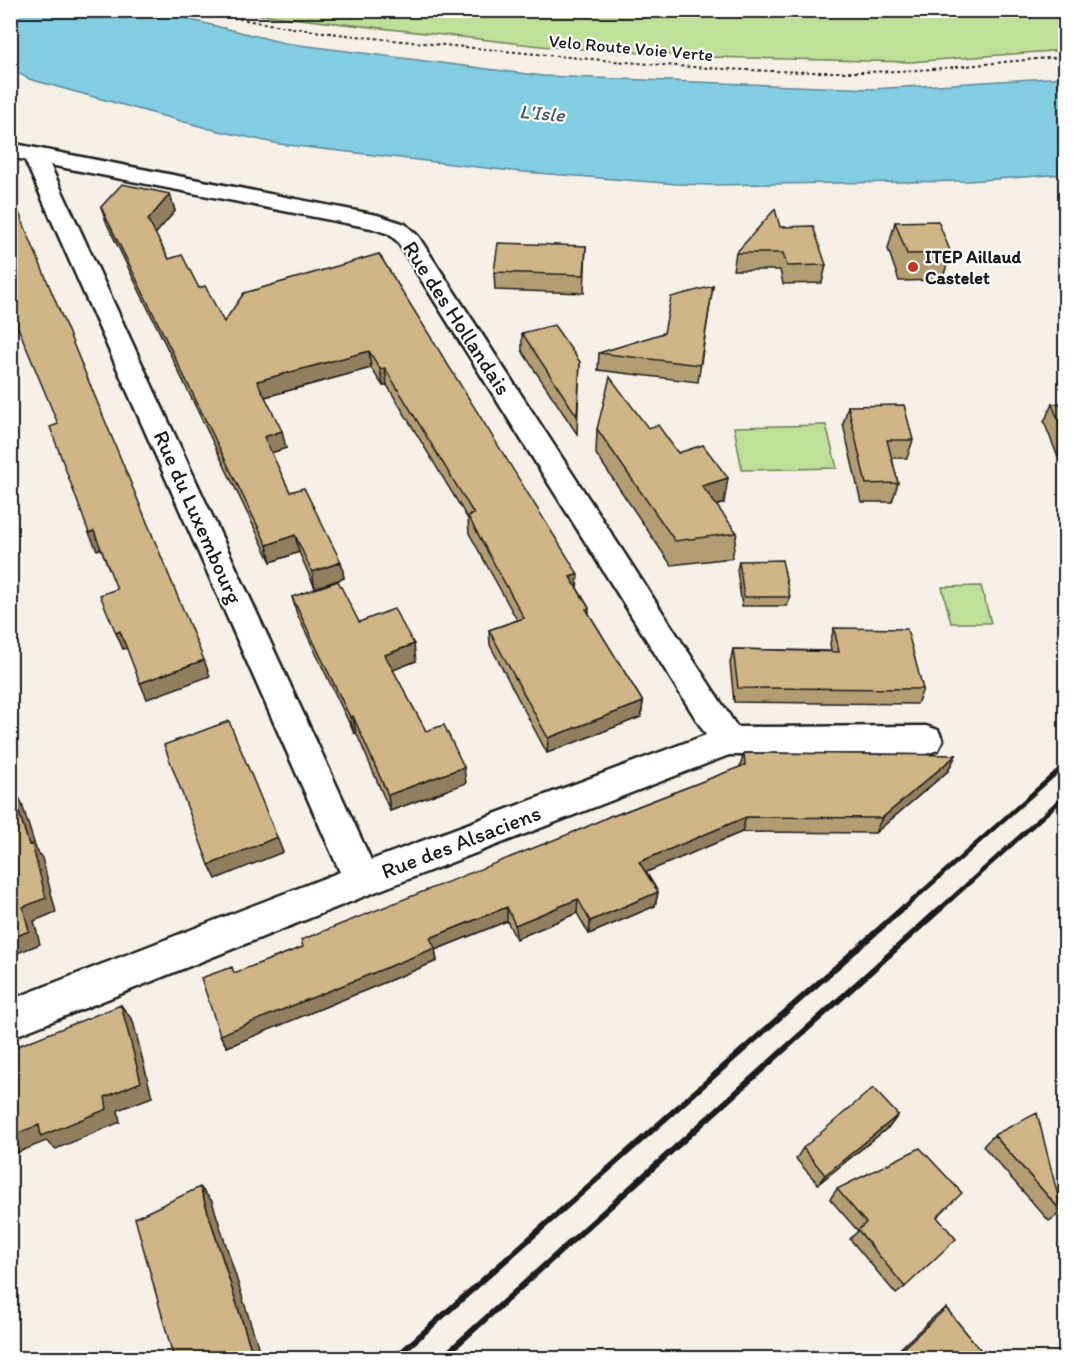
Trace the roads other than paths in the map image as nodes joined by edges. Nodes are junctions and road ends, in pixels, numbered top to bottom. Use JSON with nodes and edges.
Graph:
{"nodes":[{"id":1,"x":22,"y":152,"type":"edge"},
{"id":2,"x":926,"y":740,"type":"dead end"},
{"id":3,"x":728,"y":741,"type":"junction"},
{"id":4,"x":362,"y":880,"type":"junction"},
{"id":5,"x":10,"y":1019,"type":"edge"}],
"edges":[{"from":1,"to":3,"type":"street","name":"Rue des Hollandais"},
{"from":1,"to":4,"type":"street","name":"Rue du Luxembourg"},
{"from":2,"to":3,"type":"street","name":"Rue des Alsaciens"},
{"from":3,"to":4,"type":"street","name":"Rue des Alsaciens"},
{"from":4,"to":5,"type":"street","name":"Rue des Alsaciens"}]}
